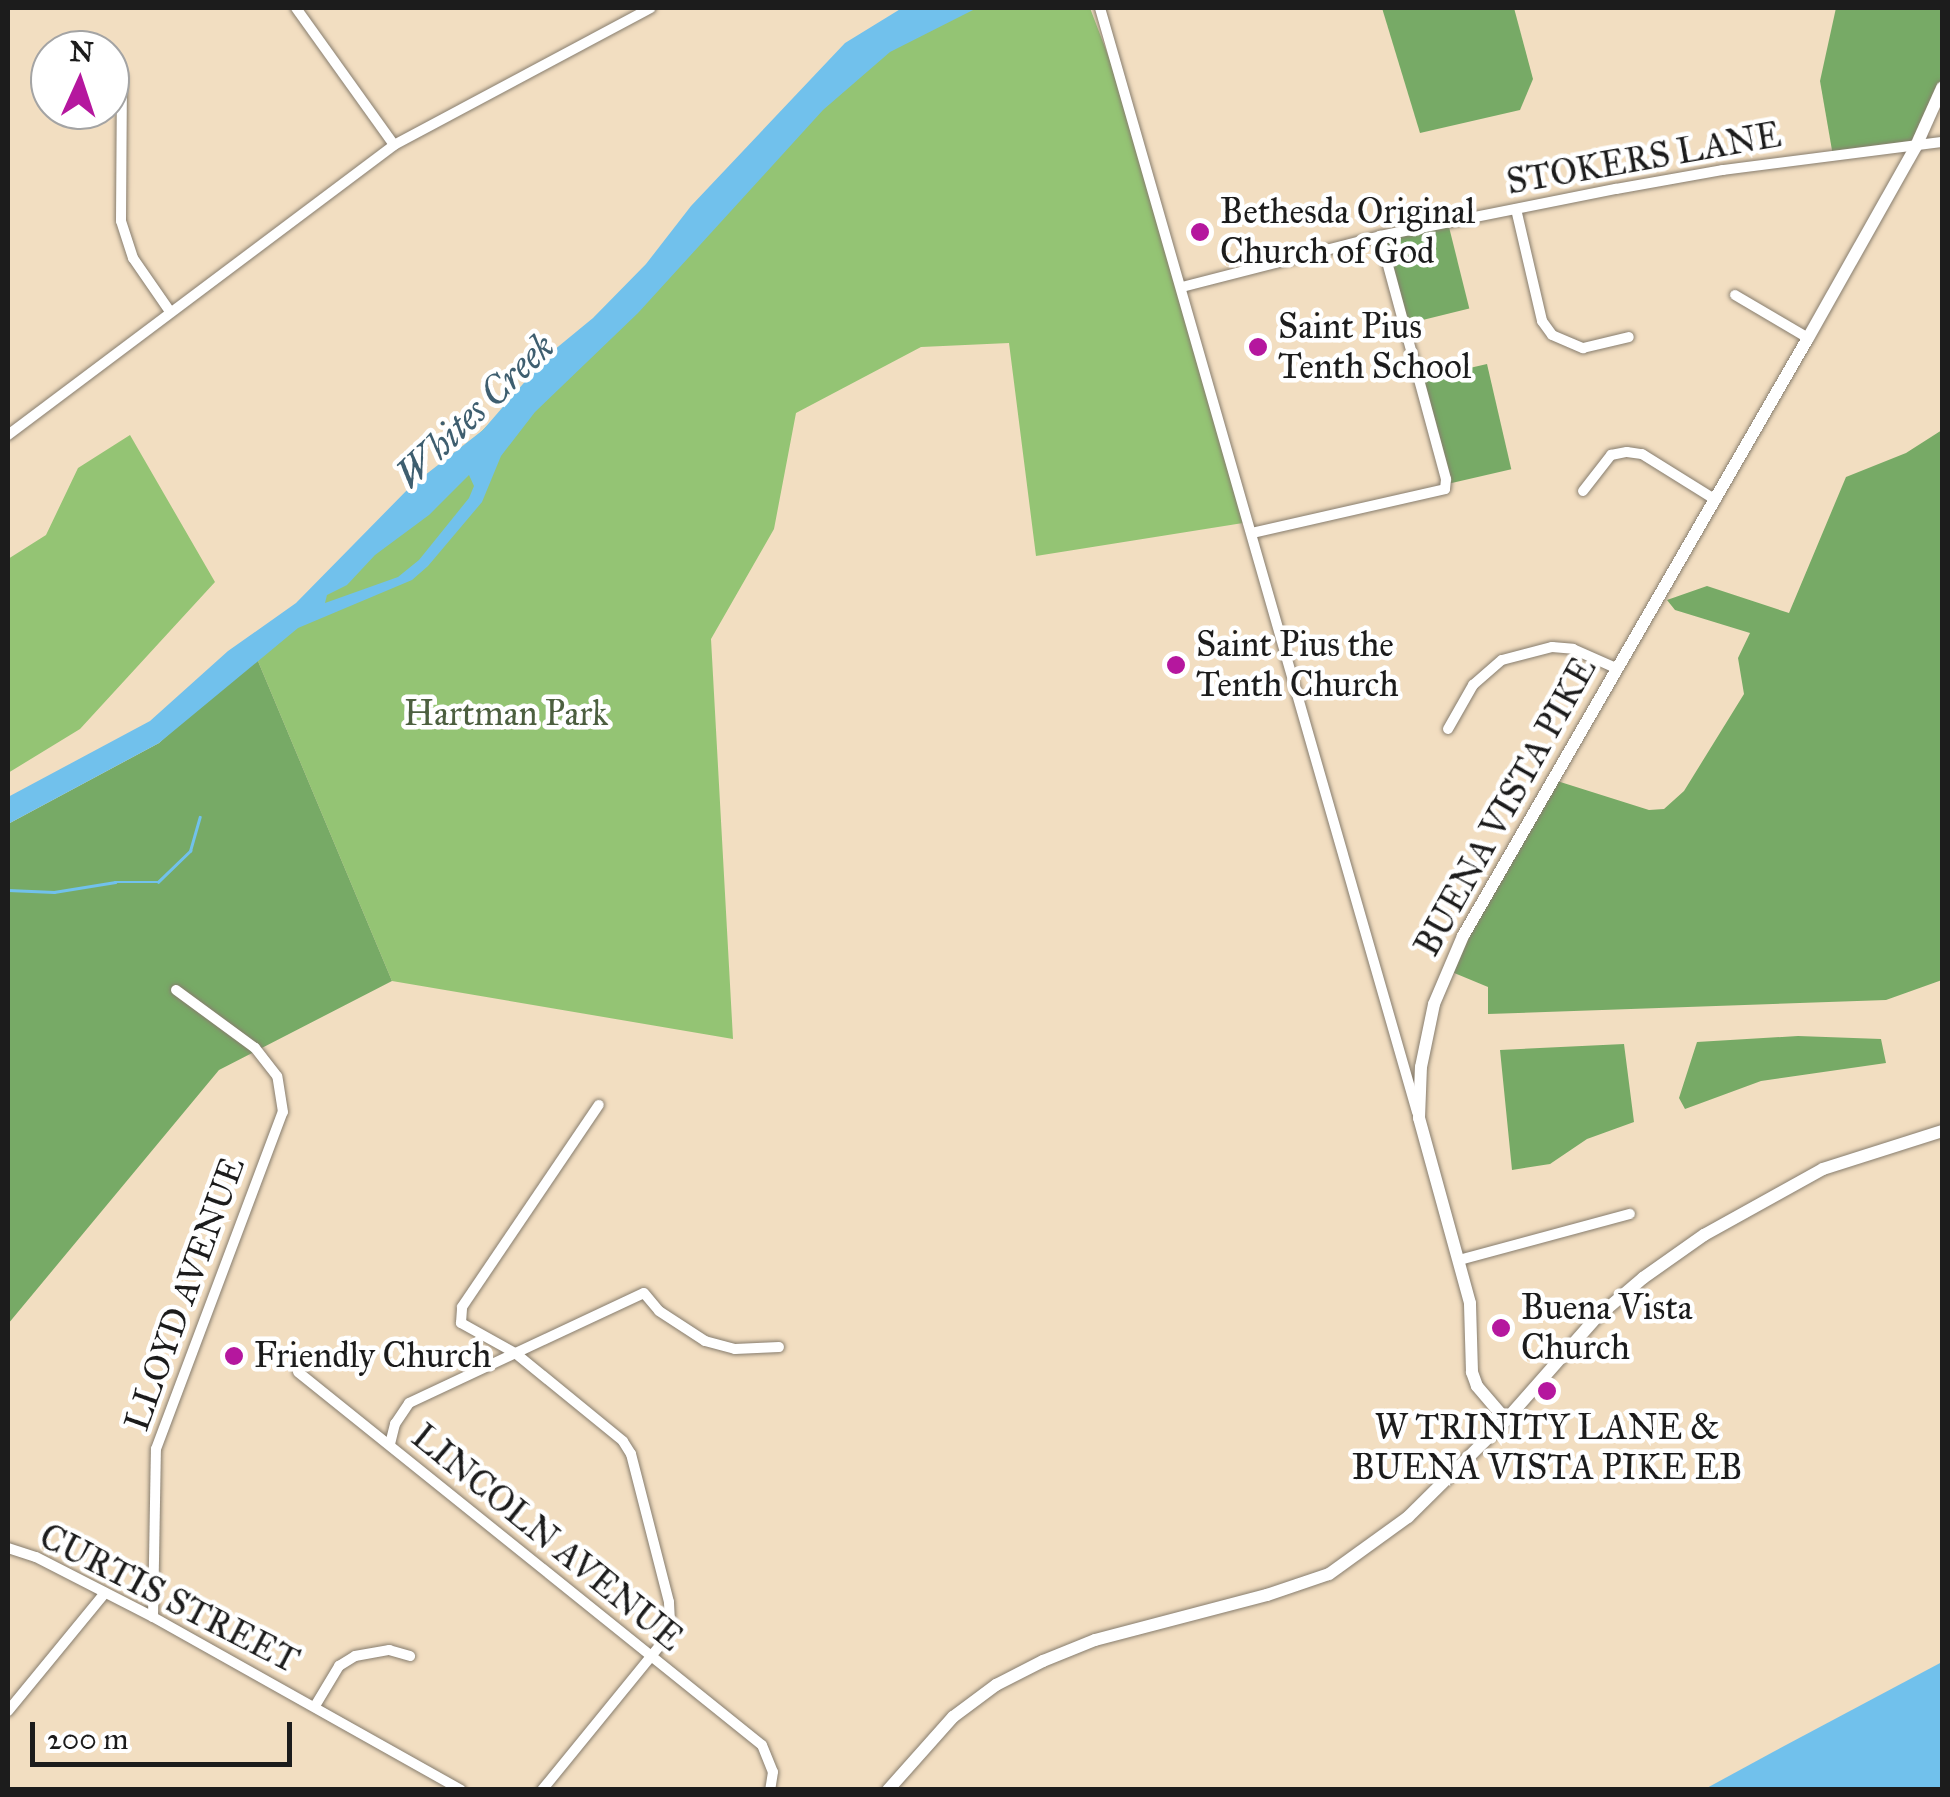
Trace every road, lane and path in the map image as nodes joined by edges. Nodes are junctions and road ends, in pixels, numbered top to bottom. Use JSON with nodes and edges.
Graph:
{"nodes":[{"id":1,"x":296,"y":8,"type":"edge"},
{"id":2,"x":651,"y":8,"type":"edge"},
{"id":3,"x":1100,"y":8,"type":"edge"},
{"id":4,"x":1942,"y":88,"type":"edge"},
{"id":5,"x":121,"y":130,"type":"edge"},
{"id":6,"x":1942,"y":142,"type":"edge"},
{"id":7,"x":394,"y":144,"type":"junction"},
{"id":8,"x":1916,"y":146,"type":"junction"},
{"id":9,"x":1516,"y":209,"type":"junction"},
{"id":10,"x":1380,"y":236,"type":"junction"},
{"id":11,"x":1182,"y":286,"type":"junction"},
{"id":12,"x":1735,"y":295,"type":"dead end"},
{"id":13,"x":168,"y":310,"type":"junction"},
{"id":14,"x":1629,"y":337,"type":"dead end"},
{"id":15,"x":1808,"y":338,"type":"junction"},
{"id":16,"x":8,"y":435,"type":"edge"},
{"id":17,"x":1582,"y":490,"type":"dead end"},
{"id":18,"x":1716,"y":500,"type":"junction"},
{"id":19,"x":1252,"y":533,"type":"junction"},
{"id":20,"x":1618,"y":669,"type":"junction"},
{"id":21,"x":1448,"y":730,"type":"dead end"},
{"id":22,"x":176,"y":990,"type":"dead end"},
{"id":23,"x":599,"y":1105,"type":"dead end"},
{"id":24,"x":1419,"y":1118,"type":"junction"},
{"id":25,"x":1942,"y":1131,"type":"edge"},
{"id":26,"x":1630,"y":1214,"type":"dead end"},
{"id":27,"x":1458,"y":1260,"type":"junction"},
{"id":28,"x":779,"y":1347,"type":"dead end"},
{"id":29,"x":515,"y":1353,"type":"junction"},
{"id":30,"x":298,"y":1372,"type":"dead end"},
{"id":31,"x":1506,"y":1420,"type":"junction"},
{"id":32,"x":390,"y":1444,"type":"junction"},
{"id":33,"x":8,"y":1548,"type":"edge"},
{"id":34,"x":105,"y":1593,"type":"junction"},
{"id":35,"x":153,"y":1617,"type":"junction"},
{"id":36,"x":410,"y":1656,"type":"dead end"},
{"id":37,"x":647,"y":1657,"type":"junction"},
{"id":38,"x":316,"y":1706,"type":"junction"},
{"id":39,"x":8,"y":1711,"type":"edge"},
{"id":40,"x":462,"y":1790,"type":"edge"},
{"id":41,"x":542,"y":1790,"type":"edge"},
{"id":42,"x":770,"y":1790,"type":"edge"},
{"id":43,"x":888,"y":1790,"type":"edge"}],
"edges":[{"from":1,"to":7,"type":"street"},
{"from":2,"to":7,"type":"street"},
{"from":3,"to":11,"type":"street"},
{"from":4,"to":8,"type":"main road","name":"BUENA VISTA PIKE"},
{"from":5,"to":13,"type":"street"},
{"from":6,"to":8,"type":"street","name":"STOKERS LANE"},
{"from":7,"to":13,"type":"street"},
{"from":8,"to":9,"type":"street","name":"STOKERS LANE"},
{"from":8,"to":15,"type":"main road","name":"BUENA VISTA PIKE"},
{"from":9,"to":10,"type":"street","name":"STOKERS LANE"},
{"from":9,"to":14,"type":"street"},
{"from":10,"to":11,"type":"street","name":"STOKERS LANE"},
{"from":10,"to":19,"type":"street"},
{"from":11,"to":19,"type":"street"},
{"from":12,"to":15,"type":"street"},
{"from":13,"to":16,"type":"street"},
{"from":15,"to":18,"type":"main road","name":"BUENA VISTA PIKE"},
{"from":17,"to":18,"type":"street"},
{"from":18,"to":20,"type":"main road","name":"BUENA VISTA PIKE"},
{"from":19,"to":24,"type":"street"},
{"from":20,"to":21,"type":"street"},
{"from":20,"to":24,"type":"main road","name":"BUENA VISTA PIKE"},
{"from":22,"to":35,"type":"street","name":"LLOYD AVENUE"},
{"from":23,"to":29,"type":"street"},
{"from":24,"to":27,"type":"main road","name":"BUENA VISTA PIKE"},
{"from":25,"to":31,"type":"main road"},
{"from":26,"to":27,"type":"street"},
{"from":27,"to":31,"type":"main road","name":"BUENA VISTA PIKE"},
{"from":28,"to":29,"type":"street"},
{"from":29,"to":32,"type":"street"},
{"from":29,"to":37,"type":"street"},
{"from":30,"to":32,"type":"street","name":"LINCOLN AVENUE"},
{"from":31,"to":43,"type":"main road"},
{"from":32,"to":37,"type":"street","name":"LINCOLN AVENUE"},
{"from":33,"to":34,"type":"street","name":"CURTIS STREET"},
{"from":34,"to":35,"type":"street","name":"CURTIS STREET"},
{"from":34,"to":39,"type":"street"},
{"from":35,"to":38,"type":"street","name":"CURTIS STREET"},
{"from":36,"to":38,"type":"street"},
{"from":37,"to":41,"type":"street"},
{"from":37,"to":42,"type":"street","name":"LINCOLN AVENUE"},
{"from":38,"to":40,"type":"street","name":"CURTIS STREET"}]}
